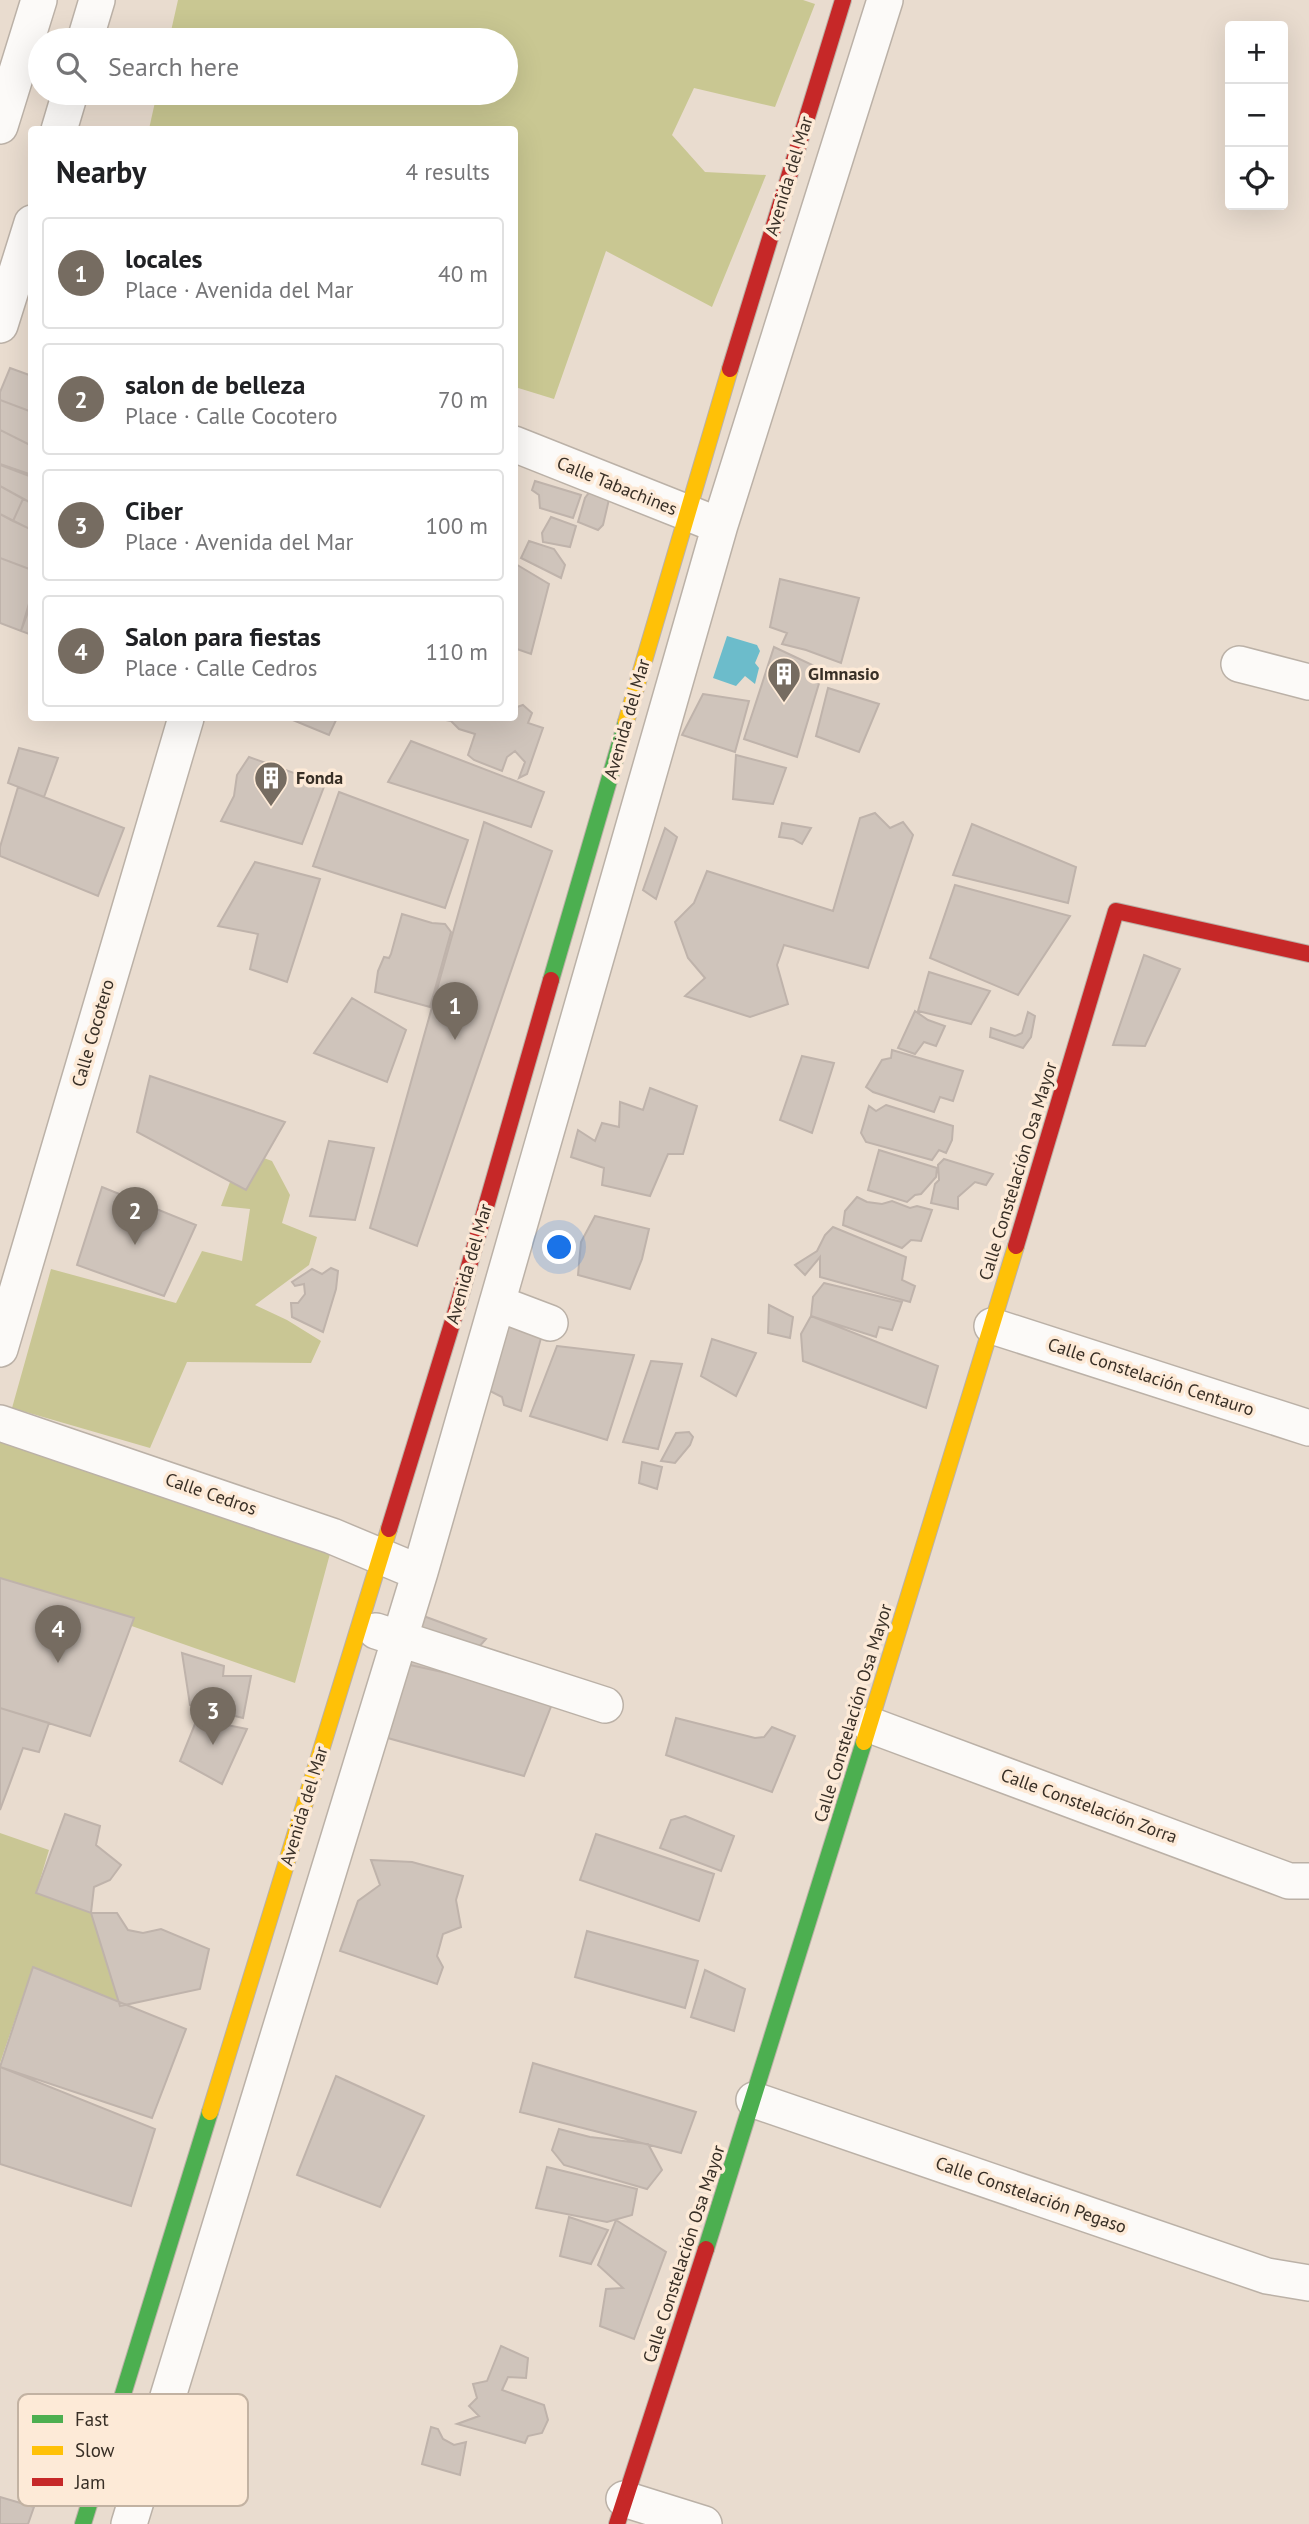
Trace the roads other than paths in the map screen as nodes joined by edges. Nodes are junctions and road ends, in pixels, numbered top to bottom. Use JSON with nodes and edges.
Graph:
{"nodes":[{"id":1,"x":39,"y":0,"type":"edge"},
{"id":2,"x":97,"y":0,"type":"edge"},
{"id":3,"x":842,"y":0,"type":"edge"},
{"id":4,"x":886,"y":0,"type":"edge"},
{"id":5,"x":30,"y":28,"type":"edge"},
{"id":6,"x":89,"y":28,"type":"edge"},
{"id":7,"x":28,"y":36,"type":"edge"},
{"id":8,"x":66,"y":105,"type":"edge"},
{"id":9,"x":0,"y":126,"type":"edge"},
{"id":10,"x":60,"y":126,"type":"edge"},
{"id":11,"x":28,"y":250,"type":"edge"},
{"id":12,"x":24,"y":277,"type":"edge"},
{"id":13,"x":0,"y":324,"type":"edge"},
{"id":14,"x":518,"y":446,"type":"edge"},
{"id":15,"x":686,"y":513,"type":"junction"},
{"id":16,"x":720,"y":525,"type":"junction"},
{"id":17,"x":1239,"y":664,"type":"dead end"},
{"id":18,"x":1309,"y":682,"type":"edge"},
{"id":19,"x":185,"y":721,"type":"edge"},
{"id":20,"x":1309,"y":954,"type":"edge"},
{"id":21,"x":497,"y":1303,"type":"junction"},
{"id":22,"x":550,"y":1323,"type":"dead end"},
{"id":23,"x":992,"y":1326,"type":"junction"},
{"id":24,"x":0,"y":1349,"type":"edge"},
{"id":25,"x":0,"y":1423,"type":"edge"},
{"id":26,"x":1309,"y":1428,"type":"edge"},
{"id":27,"x":381,"y":1557,"type":"junction"},
{"id":28,"x":419,"y":1572,"type":"junction"},
{"id":29,"x":359,"y":1625,"type":"junction"},
{"id":30,"x":399,"y":1639,"type":"junction"},
{"id":31,"x":605,"y":1705,"type":"dead end"},
{"id":32,"x":870,"y":1725,"type":"junction"},
{"id":33,"x":1309,"y":1881,"type":"edge"},
{"id":34,"x":754,"y":2100,"type":"junction"},
{"id":35,"x":1309,"y":2283,"type":"edge"},
{"id":36,"x":123,"y":2394,"type":"edge"},
{"id":37,"x":169,"y":2394,"type":"edge"},
{"id":38,"x":89,"y":2506,"type":"edge"},
{"id":39,"x":134,"y":2506,"type":"edge"},
{"id":40,"x":620,"y":2512,"type":"edge"},
{"id":41,"x":83,"y":2524,"type":"edge"},
{"id":42,"x":129,"y":2524,"type":"edge"},
{"id":43,"x":704,"y":2524,"type":"edge"}],
"edges":[{"from":1,"to":5,"type":"street"},
{"from":2,"to":6,"type":"street"},
{"from":3,"to":15,"type":"street","name":"Avenida del Mar"},
{"from":4,"to":16,"type":"street","name":"Avenida del Mar"},
{"from":7,"to":9,"type":"street"},
{"from":8,"to":10,"type":"street"},
{"from":11,"to":12,"type":"street"},
{"from":12,"to":13,"type":"street"},
{"from":14,"to":15,"type":"street","name":"Calle Tabachines"},
{"from":15,"to":16,"type":"street","name":"Calle Tabachines"},
{"from":15,"to":27,"type":"street","name":"Avenida del Mar"},
{"from":16,"to":21,"type":"street","name":"Avenida del Mar"},
{"from":17,"to":18,"type":"street"},
{"from":19,"to":24,"type":"street","name":"Calle Cocotero"},
{"from":20,"to":23,"type":"street","name":"Calle Constelación Osa Mayor"},
{"from":21,"to":22,"type":"street"},
{"from":21,"to":28,"type":"street","name":"Avenida del Mar"},
{"from":23,"to":26,"type":"street","name":"Calle Constelación Centauro"},
{"from":23,"to":32,"type":"street","name":"Calle Constelación Osa Mayor"},
{"from":25,"to":27,"type":"street","name":"Calle Cedros"},
{"from":27,"to":28,"type":"street","name":"Calle Cedros"},
{"from":27,"to":29,"type":"street","name":"Avenida del Mar"},
{"from":28,"to":30,"type":"street","name":"Avenida del Mar"},
{"from":29,"to":30,"type":"street"},
{"from":29,"to":36,"type":"street","name":"Avenida del Mar"},
{"from":30,"to":31,"type":"street"},
{"from":30,"to":37,"type":"street","name":"Avenida del Mar"},
{"from":32,"to":33,"type":"street","name":"Calle Constelación Zorra"},
{"from":32,"to":34,"type":"street","name":"Calle Constelación Osa Mayor"},
{"from":34,"to":35,"type":"street","name":"Calle Constelación Pegaso"},
{"from":34,"to":40,"type":"street","name":"Calle Constelación Osa Mayor"},
{"from":38,"to":41,"type":"street","name":"Avenida del Mar"},
{"from":39,"to":42,"type":"street","name":"Avenida del Mar"},
{"from":40,"to":43,"type":"street"}]}
